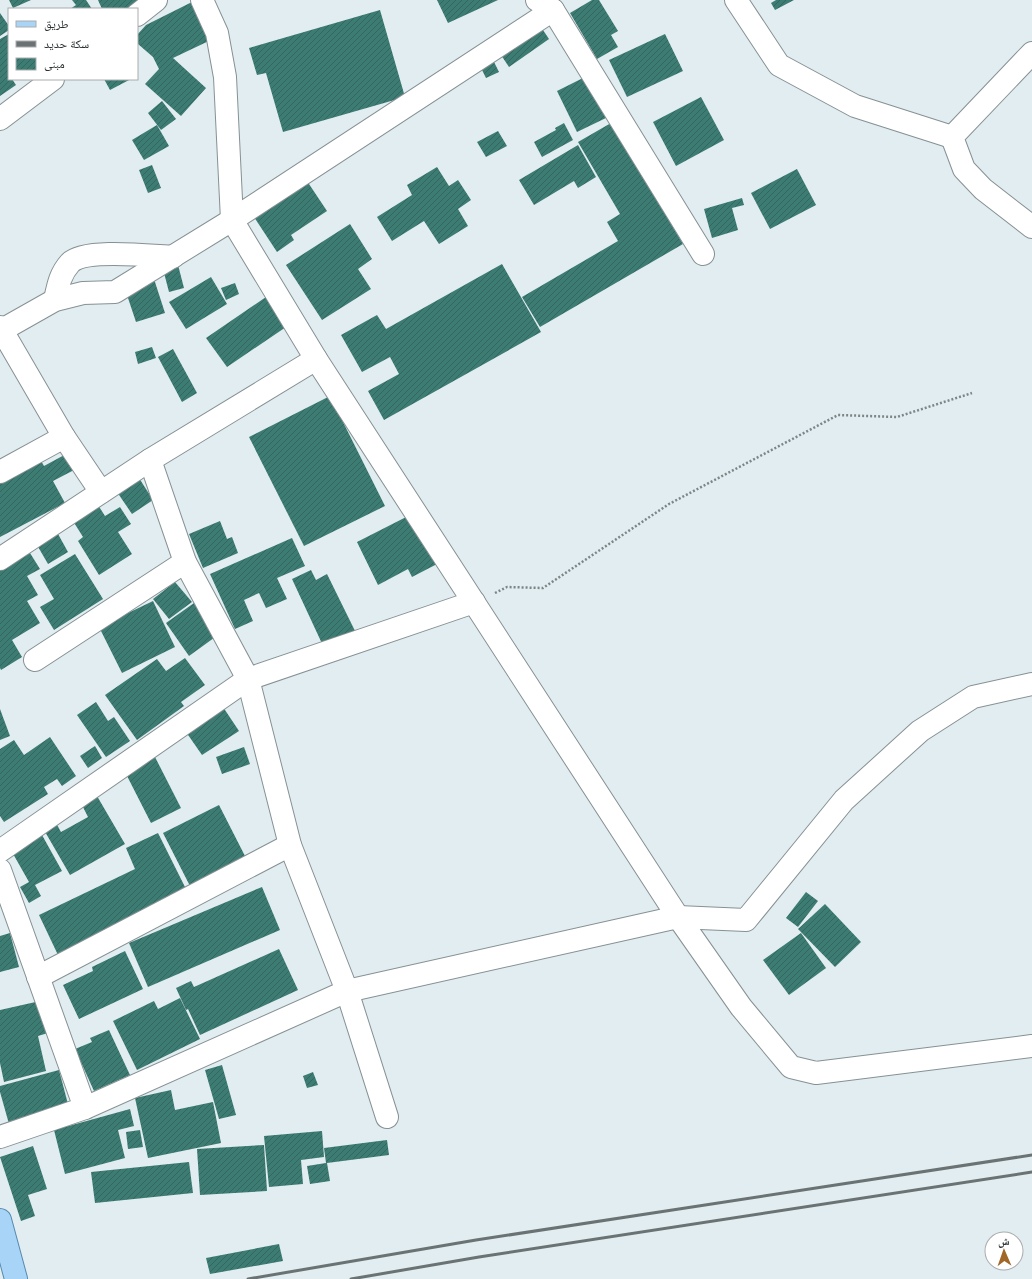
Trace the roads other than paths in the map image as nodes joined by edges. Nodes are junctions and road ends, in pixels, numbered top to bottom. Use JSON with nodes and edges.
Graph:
{"nodes":[{"id":1,"x":156,"y":0,"type":"edge"},
{"id":2,"x":202,"y":0,"type":"edge"},
{"id":3,"x":736,"y":0,"type":"edge"},
{"id":4,"x":545,"y":5,"type":"edge"},
{"id":5,"x":138,"y":14,"type":"edge"},
{"id":6,"x":1032,"y":53,"type":"edge"},
{"id":7,"x":52,"y":80,"type":"edge"},
{"id":8,"x":0,"y":119,"type":"edge"},
{"id":9,"x":952,"y":137,"type":"junction"},
{"id":10,"x":232,"y":220,"type":"junction"},
{"id":11,"x":1032,"y":227,"type":"edge"},
{"id":12,"x":703,"y":254,"type":"dead end"},
{"id":13,"x":173,"y":257,"type":"junction"},
{"id":14,"x":55,"y":300,"type":"junction"},
{"id":15,"x":1,"y":329,"type":"edge"},
{"id":16,"x":316,"y":359,"type":"junction"},
{"id":17,"x":64,"y":437,"type":"junction"},
{"id":18,"x":150,"y":460,"type":"junction"},
{"id":19,"x":0,"y":472,"type":"edge"},
{"id":20,"x":101,"y":492,"type":"junction"},
{"id":21,"x":0,"y":559,"type":"edge"},
{"id":22,"x":185,"y":562,"type":"junction"},
{"id":23,"x":474,"y":602,"type":"junction"},
{"id":24,"x":34,"y":660,"type":"dead end"},
{"id":25,"x":248,"y":679,"type":"junction"},
{"id":26,"x":1032,"y":684,"type":"edge"},
{"id":27,"x":290,"y":845,"type":"junction"},
{"id":28,"x":0,"y":851,"type":"edge"},
{"id":29,"x":0,"y":870,"type":"edge"},
{"id":30,"x":678,"y":917,"type":"junction"},
{"id":31,"x":38,"y":977,"type":"junction"},
{"id":32,"x":347,"y":991,"type":"junction"},
{"id":33,"x":1032,"y":1046,"type":"edge"},
{"id":34,"x":85,"y":1108,"type":"junction"},
{"id":35,"x":387,"y":1117,"type":"dead end"},
{"id":36,"x":0,"y":1137,"type":"edge"},
{"id":37,"x":0,"y":1220,"type":"edge"},
{"id":38,"x":16,"y":1279,"type":"edge"}],
"edges":[{"from":1,"to":5,"type":"street"},
{"from":2,"to":10,"type":"street"},
{"from":3,"to":9,"type":"street"},
{"from":4,"to":10,"type":"street"},
{"from":4,"to":12,"type":"street"},
{"from":6,"to":9,"type":"street"},
{"from":7,"to":8,"type":"street"},
{"from":9,"to":11,"type":"street"},
{"from":10,"to":13,"type":"street"},
{"from":10,"to":16,"type":"street"},
{"from":13,"to":14,"type":"street"},
{"from":13,"to":14,"type":"street"},
{"from":14,"to":15,"type":"street"},
{"from":15,"to":17,"type":"street"},
{"from":16,"to":18,"type":"street"},
{"from":16,"to":23,"type":"street"},
{"from":17,"to":19,"type":"street"},
{"from":17,"to":20,"type":"street"},
{"from":18,"to":20,"type":"street"},
{"from":18,"to":22,"type":"street"},
{"from":20,"to":21,"type":"street"},
{"from":22,"to":24,"type":"street"},
{"from":22,"to":25,"type":"street"},
{"from":23,"to":25,"type":"street"},
{"from":23,"to":30,"type":"street"},
{"from":25,"to":27,"type":"street"},
{"from":25,"to":28,"type":"street"},
{"from":26,"to":30,"type":"street"},
{"from":27,"to":31,"type":"street"},
{"from":27,"to":32,"type":"street"},
{"from":29,"to":31,"type":"street"},
{"from":30,"to":32,"type":"street"},
{"from":30,"to":33,"type":"street"},
{"from":31,"to":34,"type":"street"},
{"from":32,"to":34,"type":"street"},
{"from":32,"to":35,"type":"street"},
{"from":34,"to":36,"type":"street"},
{"from":37,"to":38,"type":"main road"}]}
